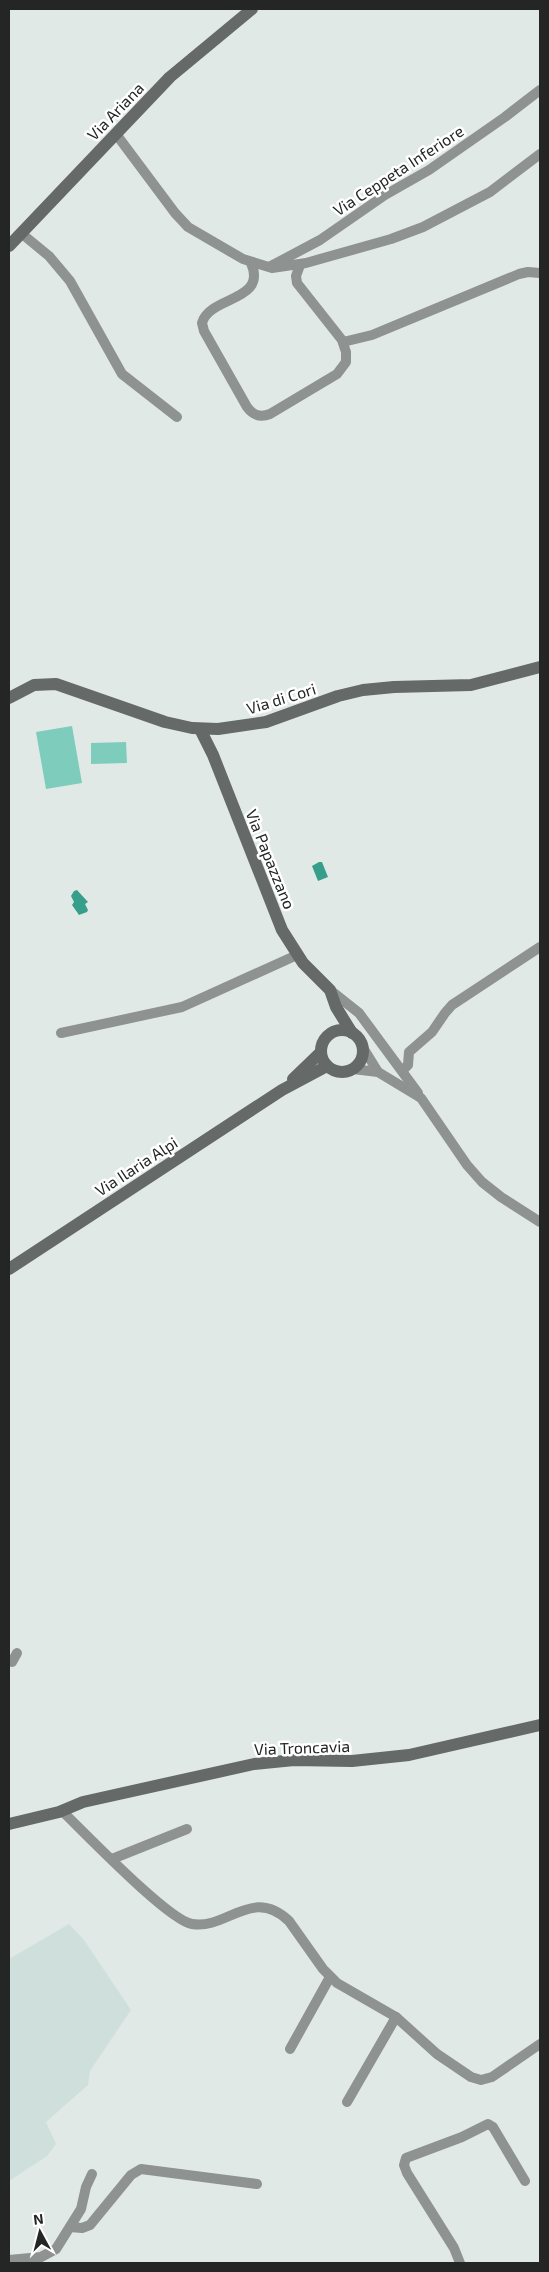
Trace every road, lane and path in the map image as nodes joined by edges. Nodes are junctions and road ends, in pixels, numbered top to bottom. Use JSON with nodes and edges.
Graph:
{"nodes":[{"id":1,"x":252,"y":9,"type":"edge"},
{"id":2,"x":540,"y":90,"type":"edge"},
{"id":3,"x":116,"y":134,"type":"junction"},
{"id":4,"x":540,"y":154,"type":"edge"},
{"id":5,"x":21,"y":233,"type":"junction"},
{"id":6,"x":9,"y":246,"type":"edge"},
{"id":7,"x":251,"y":263,"type":"junction"},
{"id":8,"x":300,"y":265,"type":"junction"},
{"id":9,"x":268,"y":268,"type":"junction"},
{"id":10,"x":540,"y":274,"type":"edge"},
{"id":11,"x":344,"y":342,"type":"junction"},
{"id":12,"x":177,"y":417,"type":"dead end"},
{"id":13,"x":540,"y":667,"type":"edge"},
{"id":14,"x":9,"y":698,"type":"edge"},
{"id":15,"x":200,"y":729,"type":"junction"},
{"id":16,"x":540,"y":947,"type":"edge"},
{"id":17,"x":297,"y":955,"type":"junction"},
{"id":18,"x":330,"y":990,"type":"junction"},
{"id":19,"x":336,"y":1007,"type":"junction"},
{"id":20,"x":61,"y":1033,"type":"dead end"},
{"id":21,"x":352,"y":1033,"type":"junction"},
{"id":22,"x":325,"y":1038,"type":"junction"},
{"id":23,"x":362,"y":1046,"type":"junction"},
{"id":24,"x":320,"y":1052,"type":"junction"},
{"id":25,"x":327,"y":1066,"type":"junction"},
{"id":26,"x":353,"y":1069,"type":"junction"},
{"id":27,"x":403,"y":1070,"type":"junction"},
{"id":28,"x":378,"y":1072,"type":"junction"},
{"id":29,"x":282,"y":1090,"type":"junction"},
{"id":30,"x":421,"y":1098,"type":"junction"},
{"id":31,"x":540,"y":1222,"type":"edge"},
{"id":32,"x":9,"y":1269,"type":"edge"},
{"id":33,"x":540,"y":1724,"type":"edge"},
{"id":34,"x":62,"y":1811,"type":"junction"},
{"id":35,"x":9,"y":1824,"type":"edge"},
{"id":36,"x":186,"y":1829,"type":"dead end"},
{"id":37,"x":112,"y":1859,"type":"junction"},
{"id":38,"x":330,"y":1977,"type":"junction"},
{"id":39,"x":396,"y":2017,"type":"junction"},
{"id":40,"x":540,"y":2044,"type":"edge"},
{"id":41,"x":290,"y":2049,"type":"dead end"},
{"id":42,"x":347,"y":2102,"type":"dead end"},
{"id":43,"x":92,"y":2174,"type":"dead end"},
{"id":44,"x":524,"y":2181,"type":"dead end"},
{"id":45,"x":257,"y":2184,"type":"dead end"},
{"id":46,"x":70,"y":2228,"type":"junction"},
{"id":47,"x":9,"y":2260,"type":"edge"},
{"id":48,"x":460,"y":2263,"type":"edge"}],
"edges":[{"from":1,"to":3,"type":"street","name":"Via Ariana"},
{"from":2,"to":9,"type":"street","name":"Via Ceppeta Inferiore"},
{"from":3,"to":5,"type":"street","name":"Via Ariana"},
{"from":3,"to":7,"type":"street"},
{"from":4,"to":8,"type":"street"},
{"from":5,"to":6,"type":"street","name":"Via Ariana"},
{"from":5,"to":12,"type":"street"},
{"from":7,"to":9,"type":"street"},
{"from":7,"to":11,"type":"street"},
{"from":8,"to":9,"type":"street"},
{"from":8,"to":11,"type":"street"},
{"from":10,"to":11,"type":"street"},
{"from":13,"to":15,"type":"street","name":"Via di Cori"},
{"from":14,"to":15,"type":"street","name":"Via di Cori"},
{"from":15,"to":17,"type":"street","name":"Via Papazzano"},
{"from":16,"to":27,"type":"street"},
{"from":17,"to":18,"type":"street","name":"Via Papazzano"},
{"from":17,"to":20,"type":"street"},
{"from":18,"to":19,"type":"street","name":"Via Papazzano"},
{"from":18,"to":27,"type":"street","name":"Via Papazzano"},
{"from":19,"to":21,"type":"street","name":"Via Papazzano"},
{"from":19,"to":22,"type":"street"},
{"from":21,"to":22,"type":"street"},
{"from":21,"to":23,"type":"street"},
{"from":22,"to":24,"type":"street"},
{"from":23,"to":26,"type":"street"},
{"from":23,"to":28,"type":"street","name":"Via Papazzano"},
{"from":24,"to":25,"type":"street"},
{"from":24,"to":29,"type":"street","name":"Via Ilaria Alpi"},
{"from":25,"to":26,"type":"street"},
{"from":25,"to":29,"type":"street","name":"Via Ilaria Alpi"},
{"from":26,"to":28,"type":"street","name":"Via Papazzano"},
{"from":27,"to":30,"type":"street","name":"Via Papazzano"},
{"from":28,"to":30,"type":"street","name":"Via Papazzano"},
{"from":29,"to":32,"type":"street","name":"Via Ilaria Alpi"},
{"from":30,"to":31,"type":"street","name":"Via Papazzano"},
{"from":33,"to":34,"type":"street","name":"Via Troncavia"},
{"from":34,"to":35,"type":"street","name":"Via Troncavia"},
{"from":34,"to":37,"type":"street"},
{"from":36,"to":37,"type":"street"},
{"from":37,"to":38,"type":"street"},
{"from":38,"to":39,"type":"street"},
{"from":38,"to":41,"type":"street"},
{"from":39,"to":40,"type":"street"},
{"from":39,"to":42,"type":"street"},
{"from":43,"to":46,"type":"street"},
{"from":44,"to":48,"type":"street"},
{"from":45,"to":46,"type":"street"},
{"from":46,"to":47,"type":"street"}]}
